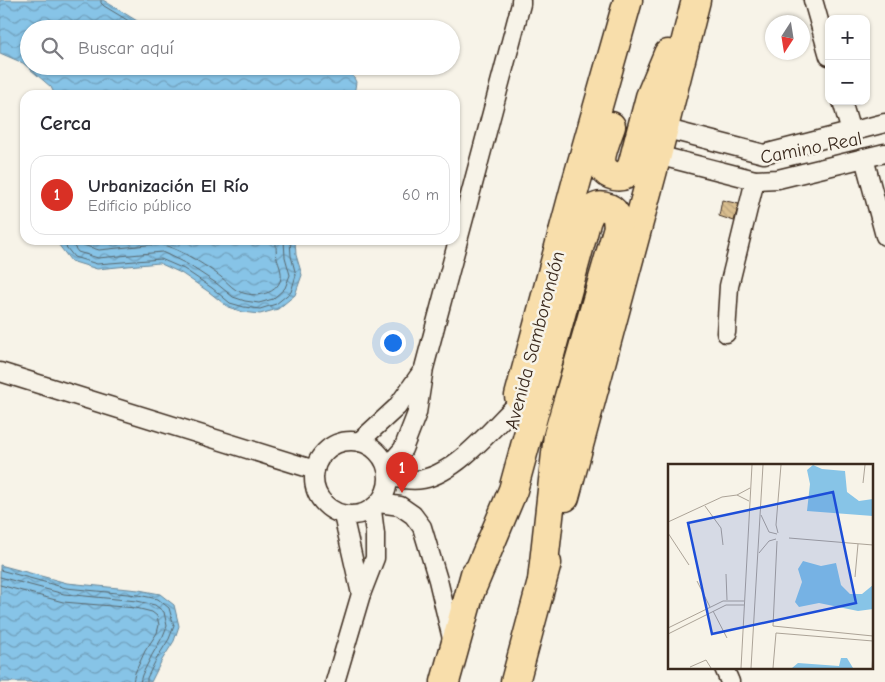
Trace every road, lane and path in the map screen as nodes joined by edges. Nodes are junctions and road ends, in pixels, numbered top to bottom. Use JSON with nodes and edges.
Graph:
{"nodes":[{"id":1,"x":521,"y":0,"type":"edge"},
{"id":2,"x":628,"y":0,"type":"edge"},
{"id":3,"x":647,"y":0,"type":"edge"},
{"id":4,"x":690,"y":0,"type":"edge"},
{"id":5,"x":696,"y":0,"type":"edge"},
{"id":6,"x":813,"y":0,"type":"edge"},
{"id":7,"x":825,"y":42,"type":"edge"},
{"id":8,"x":843,"y":105,"type":"edge"},
{"id":9,"x":885,"y":123,"type":"edge"},
{"id":10,"x":663,"y":128,"type":"junction"},
{"id":11,"x":851,"y":132,"type":"junction"},
{"id":12,"x":885,"y":153,"type":"edge"},
{"id":13,"x":657,"y":155,"type":"junction"},
{"id":14,"x":864,"y":158,"type":"junction"},
{"id":15,"x":755,"y":180,"type":"junction"},
{"id":16,"x":460,"y":234,"type":"edge"},
{"id":17,"x":885,"y":236,"type":"edge"},
{"id":18,"x":457,"y":245,"type":"edge"},
{"id":19,"x":726,"y":333,"type":"dead end"},
{"id":20,"x":424,"y":368,"type":"junction"},
{"id":21,"x":0,"y":372,"type":"edge"},
{"id":22,"x":517,"y":404,"type":"junction"},
{"id":23,"x":359,"y":442,"type":"junction"},
{"id":24,"x":315,"y":470,"type":"junction"},
{"id":25,"x":388,"y":472,"type":"junction"},
{"id":26,"x":376,"y":506,"type":"junction"},
{"id":27,"x":344,"y":515,"type":"junction"},
{"id":28,"x":542,"y":581,"type":"junction"},
{"id":29,"x":471,"y":590,"type":"junction"},
{"id":30,"x":361,"y":594,"type":"junction"},
{"id":31,"x":454,"y":651,"type":"junction"},
{"id":32,"x":725,"y":670,"type":"edge"},
{"id":33,"x":335,"y":682,"type":"edge"},
{"id":34,"x":445,"y":682,"type":"edge"},
{"id":35,"x":515,"y":682,"type":"edge"},
{"id":36,"x":730,"y":682,"type":"edge"}],
"edges":[{"from":1,"to":16,"type":"street"},
{"from":2,"to":22,"type":"highway","name":"Avenida Samborondón"},
{"from":3,"to":4,"type":"highway"},
{"from":5,"to":10,"type":"highway"},
{"from":6,"to":7,"type":"street"},
{"from":8,"to":11,"type":"street"},
{"from":9,"to":11,"type":"street","name":"Camino Real"},
{"from":10,"to":11,"type":"street","name":"Camino Real"},
{"from":10,"to":13,"type":"highway"},
{"from":12,"to":14,"type":"street","name":"Camino Real"},
{"from":13,"to":15,"type":"street","name":"Camino Real"},
{"from":13,"to":28,"type":"highway"},
{"from":14,"to":15,"type":"street","name":"Camino Real"},
{"from":14,"to":17,"type":"street"},
{"from":15,"to":19,"type":"street"},
{"from":18,"to":20,"type":"street"},
{"from":20,"to":23,"type":"street"},
{"from":20,"to":25,"type":"street"},
{"from":21,"to":24,"type":"street"},
{"from":22,"to":25,"type":"street"},
{"from":22,"to":29,"type":"highway","name":"Avenida Samborondón"},
{"from":23,"to":24,"type":"street"},
{"from":23,"to":25,"type":"street"},
{"from":24,"to":27,"type":"street"},
{"from":25,"to":26,"type":"street"},
{"from":26,"to":27,"type":"street"},
{"from":26,"to":30,"type":"street"},
{"from":26,"to":31,"type":"street"},
{"from":27,"to":30,"type":"street"},
{"from":28,"to":29,"type":"highway"},
{"from":28,"to":35,"type":"highway"},
{"from":29,"to":31,"type":"highway","name":"Avenida Samborondón"},
{"from":30,"to":33,"type":"street"},
{"from":31,"to":34,"type":"highway","name":"Avenida Samborondón"},
{"from":32,"to":36,"type":"street"}]}
